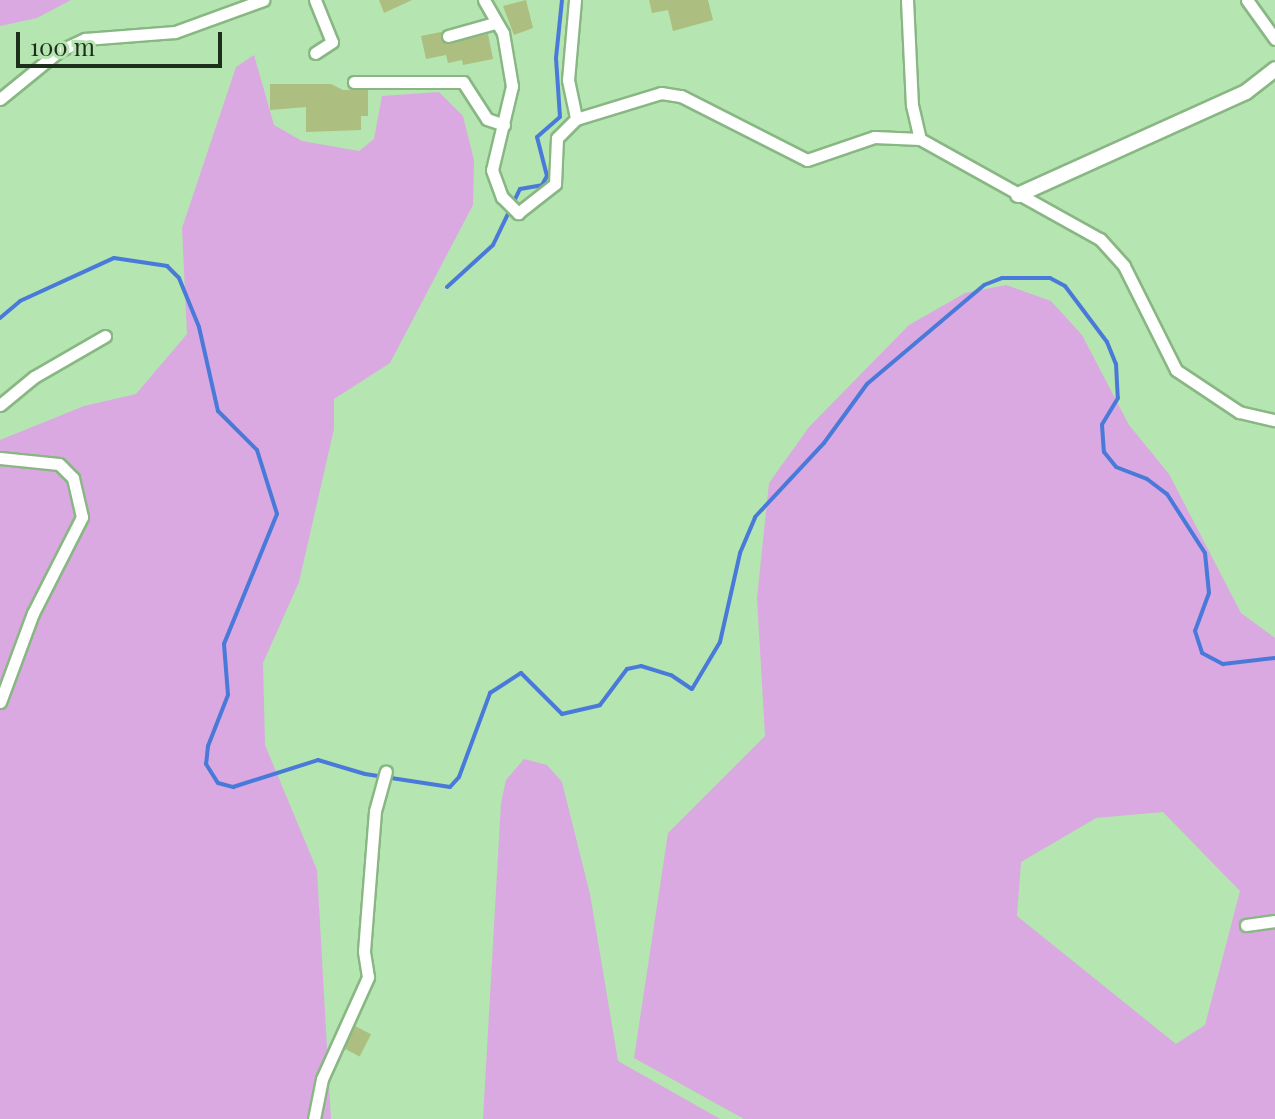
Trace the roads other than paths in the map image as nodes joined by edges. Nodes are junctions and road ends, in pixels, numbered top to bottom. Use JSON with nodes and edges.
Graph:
{"nodes":[{"id":1,"x":263,"y":0,"type":"edge"},
{"id":2,"x":315,"y":0,"type":"edge"},
{"id":3,"x":484,"y":0,"type":"edge"},
{"id":4,"x":575,"y":0,"type":"edge"},
{"id":5,"x":907,"y":0,"type":"edge"},
{"id":6,"x":1248,"y":0,"type":"edge"},
{"id":7,"x":495,"y":23,"type":"junction"},
{"id":8,"x":448,"y":36,"type":"dead end"},
{"id":9,"x":1275,"y":39,"type":"edge"},
{"id":10,"x":315,"y":53,"type":"dead end"},
{"id":11,"x":1275,"y":69,"type":"edge"},
{"id":12,"x":354,"y":82,"type":"dead end"},
{"id":13,"x":0,"y":99,"type":"edge"},
{"id":14,"x":576,"y":119,"type":"junction"},
{"id":15,"x":504,"y":125,"type":"junction"},
{"id":16,"x":920,"y":139,"type":"junction"},
{"id":17,"x":1018,"y":195,"type":"junction"},
{"id":18,"x":105,"y":336,"type":"dead end"},
{"id":19,"x":0,"y":405,"type":"edge"},
{"id":20,"x":1275,"y":420,"type":"edge"},
{"id":21,"x":0,"y":458,"type":"edge"},
{"id":22,"x":0,"y":702,"type":"edge"},
{"id":23,"x":385,"y":774,"type":"dead end"},
{"id":24,"x":1275,"y":921,"type":"edge"},
{"id":25,"x":1246,"y":925,"type":"dead end"},
{"id":26,"x":314,"y":1119,"type":"edge"}],
"edges":[{"from":1,"to":13,"type":"street"},
{"from":2,"to":10,"type":"street"},
{"from":3,"to":7,"type":"street"},
{"from":4,"to":14,"type":"street"},
{"from":5,"to":16,"type":"street"},
{"from":6,"to":9,"type":"street"},
{"from":7,"to":8,"type":"street"},
{"from":7,"to":15,"type":"street"},
{"from":11,"to":17,"type":"street"},
{"from":12,"to":15,"type":"street"},
{"from":14,"to":15,"type":"street"},
{"from":14,"to":16,"type":"street"},
{"from":16,"to":17,"type":"street"},
{"from":17,"to":20,"type":"street"},
{"from":18,"to":19,"type":"street"},
{"from":21,"to":22,"type":"street"},
{"from":23,"to":26,"type":"street"},
{"from":24,"to":25,"type":"street"}]}
